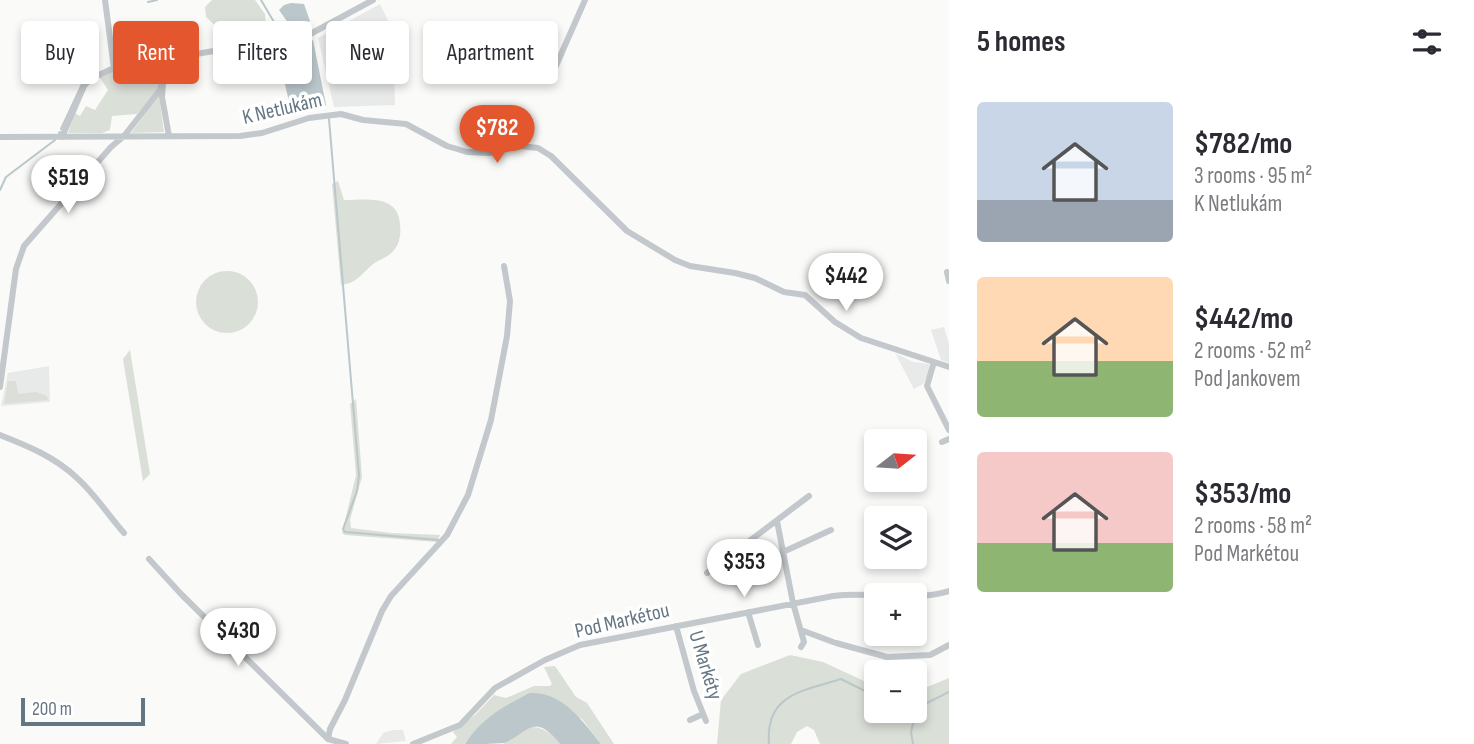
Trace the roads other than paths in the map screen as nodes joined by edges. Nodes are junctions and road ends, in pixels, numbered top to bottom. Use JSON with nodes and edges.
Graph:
{"nodes":[{"id":1,"x":105,"y":0,"type":"edge"},
{"id":2,"x":373,"y":0,"type":"edge"},
{"id":3,"x":585,"y":0,"type":"edge"},
{"id":4,"x":199,"y":53,"type":"edge"},
{"id":5,"x":113,"y":60,"type":"edge"},
{"id":6,"x":558,"y":61,"type":"edge"},
{"id":7,"x":113,"y":68,"type":"edge"},
{"id":8,"x":163,"y":84,"type":"edge"},
{"id":9,"x":163,"y":84,"type":"edge"},
{"id":10,"x":63,"y":134,"type":"junction"},
{"id":11,"x":124,"y":136,"type":"junction"},
{"id":12,"x":169,"y":136,"type":"junction"},
{"id":13,"x":0,"y":137,"type":"edge"},
{"id":14,"x":504,"y":266,"type":"dead end"},
{"id":15,"x":947,"y":272,"type":"dead end"},
{"id":16,"x":949,"y":281,"type":"edge"},
{"id":17,"x":934,"y":362,"type":"junction"},
{"id":18,"x":949,"y":367,"type":"edge"},
{"id":19,"x":0,"y":387,"type":"edge"},
{"id":20,"x":949,"y":430,"type":"edge"},
{"id":21,"x":0,"y":435,"type":"edge"},
{"id":22,"x":809,"y":496,"type":"dead end"},
{"id":23,"x":777,"y":521,"type":"junction"},
{"id":24,"x":831,"y":530,"type":"dead end"},
{"id":25,"x":124,"y":533,"type":"dead end"},
{"id":26,"x":783,"y":552,"type":"junction"},
{"id":27,"x":149,"y":559,"type":"dead end"},
{"id":28,"x":707,"y":573,"type":"dead end"},
{"id":29,"x":949,"y":591,"type":"edge"},
{"id":30,"x":793,"y":603,"type":"junction"},
{"id":31,"x":748,"y":612,"type":"junction"},
{"id":32,"x":676,"y":625,"type":"junction"},
{"id":33,"x":801,"y":630,"type":"junction"},
{"id":34,"x":758,"y":645,"type":"dead end"},
{"id":35,"x":949,"y":645,"type":"edge"},
{"id":36,"x":801,"y":647,"type":"dead end"},
{"id":37,"x":690,"y":720,"type":"dead end"},
{"id":38,"x":328,"y":738,"type":"junction"},
{"id":39,"x":322,"y":744,"type":"edge"},
{"id":40,"x":346,"y":744,"type":"edge"},
{"id":41,"x":414,"y":744,"type":"edge"}],
"edges":[{"from":1,"to":5,"type":"street"},
{"from":2,"to":4,"type":"street"},
{"from":3,"to":6,"type":"street"},
{"from":7,"to":10,"type":"street"},
{"from":8,"to":12,"type":"street"},
{"from":9,"to":11,"type":"street"},
{"from":10,"to":11,"type":"street","name":"K Netlukám"},
{"from":10,"to":13,"type":"street","name":"K Netlukám"},
{"from":11,"to":12,"type":"street","name":"K Netlukám"},
{"from":11,"to":19,"type":"street"},
{"from":12,"to":17,"type":"street","name":"K Netlukám"},
{"from":14,"to":38,"type":"street"},
{"from":15,"to":16,"type":"street"},
{"from":17,"to":18,"type":"street"},
{"from":17,"to":20,"type":"street"},
{"from":21,"to":25,"type":"street"},
{"from":22,"to":23,"type":"street"},
{"from":23,"to":26,"type":"street"},
{"from":23,"to":28,"type":"street"},
{"from":24,"to":26,"type":"street"},
{"from":26,"to":30,"type":"street"},
{"from":27,"to":38,"type":"street"},
{"from":29,"to":30,"type":"street","name":"Pod Markétou"},
{"from":30,"to":31,"type":"street","name":"Pod Markétou"},
{"from":30,"to":33,"type":"street"},
{"from":31,"to":32,"type":"street","name":"Pod Markétou"},
{"from":31,"to":34,"type":"street"},
{"from":32,"to":37,"type":"street","name":"U Markéty"},
{"from":32,"to":41,"type":"street","name":"Pod Markétou"},
{"from":33,"to":35,"type":"street"},
{"from":33,"to":36,"type":"street"},
{"from":38,"to":39,"type":"street"},
{"from":38,"to":40,"type":"street"}]}
